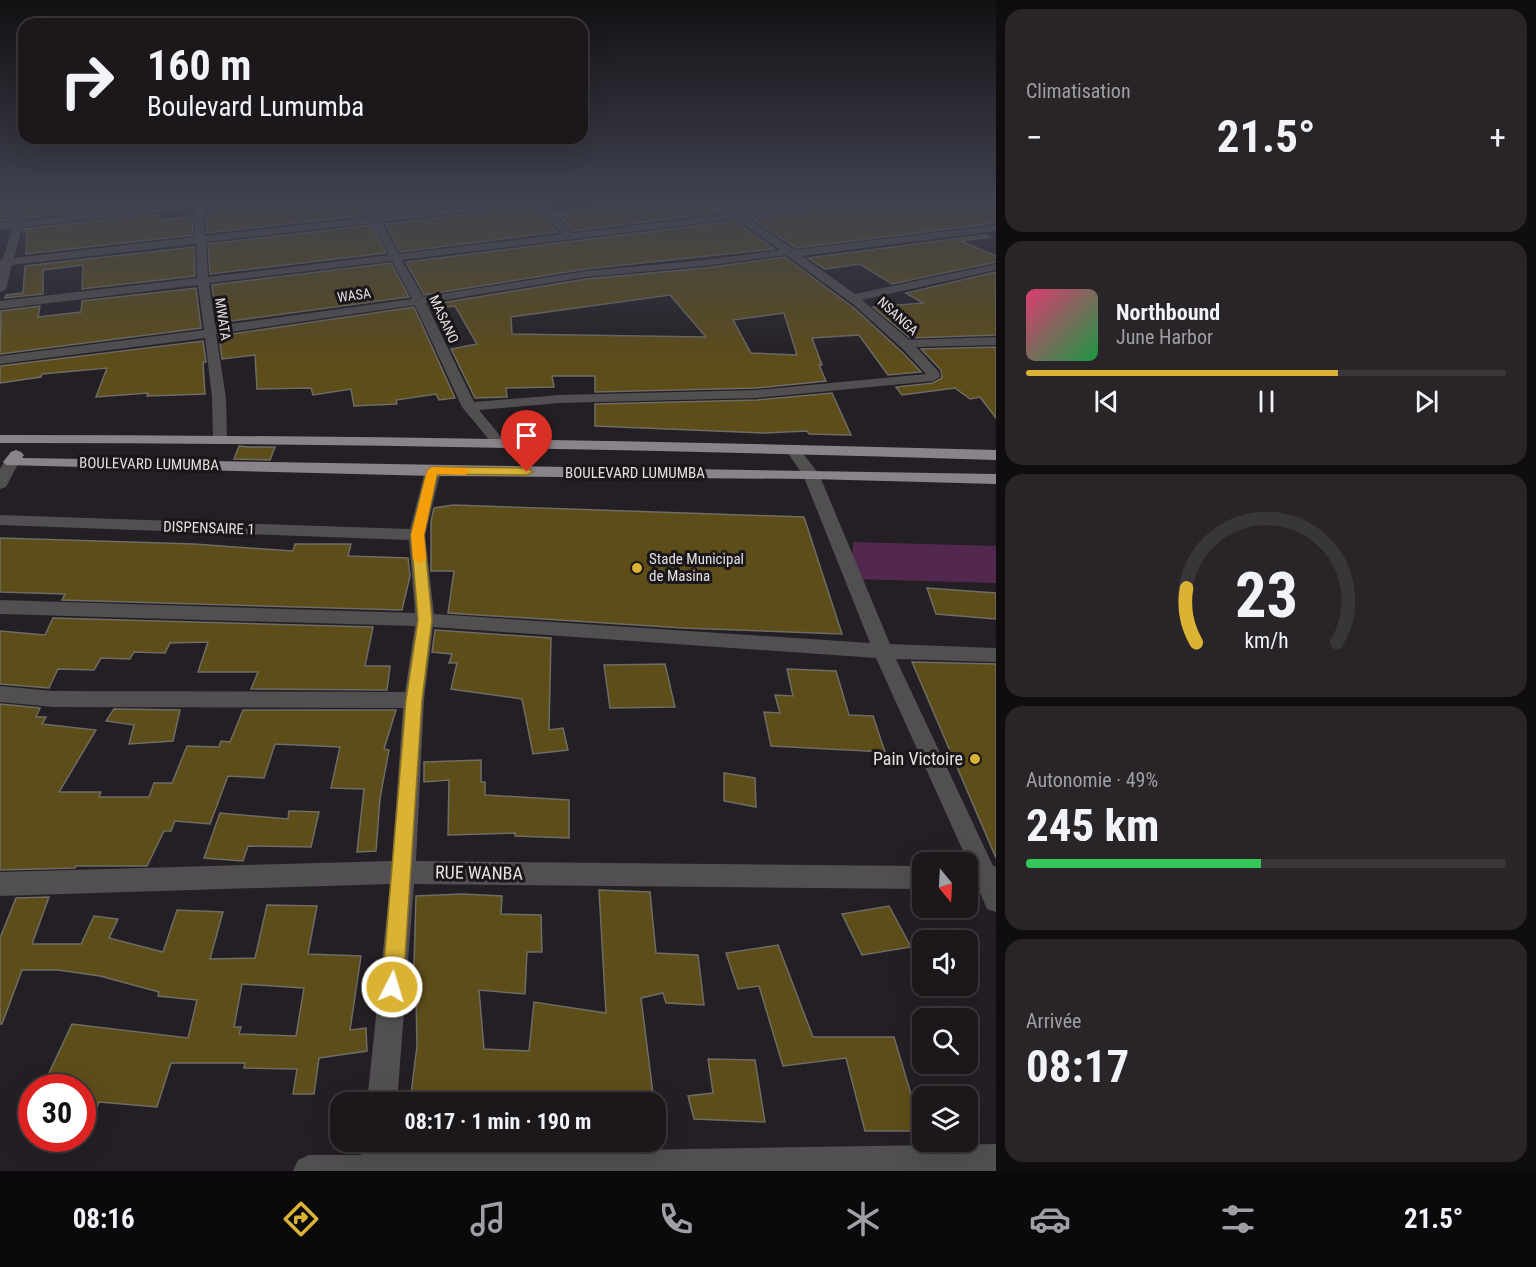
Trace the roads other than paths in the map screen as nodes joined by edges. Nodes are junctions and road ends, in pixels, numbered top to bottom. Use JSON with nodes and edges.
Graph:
{"nodes":[{"id":1,"x":67,"y":256,"type":"edge"},
{"id":2,"x":202,"y":256,"type":"edge"},
{"id":3,"x":395,"y":256,"type":"edge"},
{"id":4,"x":422,"y":256,"type":"edge"},
{"id":5,"x":767,"y":256,"type":"edge"},
{"id":6,"x":793,"y":256,"type":"edge"},
{"id":7,"x":397,"y":259,"type":"junction"},
{"id":8,"x":4,"y":262,"type":"edge"},
{"id":9,"x":996,"y":267,"type":"edge"},
{"id":10,"x":203,"y":281,"type":"junction"},
{"id":11,"x":0,"y":289,"type":"edge"},
{"id":12,"x":855,"y":298,"type":"junction"},
{"id":13,"x":419,"y":301,"type":"junction"},
{"id":14,"x":0,"y":305,"type":"edge"},
{"id":15,"x":209,"y":332,"type":"junction"},
{"id":16,"x":996,"y":341,"type":"edge"},
{"id":17,"x":907,"y":344,"type":"junction"},
{"id":18,"x":0,"y":360,"type":"edge"},
{"id":19,"x":469,"y":407,"type":"junction"},
{"id":20,"x":0,"y":437,"type":"edge"},
{"id":21,"x":220,"y":440,"type":"junction"},
{"id":22,"x":500,"y":444,"type":"junction"},
{"id":23,"x":792,"y":449,"type":"junction"},
{"id":24,"x":996,"y":455,"type":"edge"},
{"id":25,"x":7,"y":457,"type":"edge"},
{"id":26,"x":432,"y":471,"type":"junction"},
{"id":27,"x":811,"y":474,"type":"junction"},
{"id":28,"x":996,"y":479,"type":"edge"},
{"id":29,"x":0,"y":484,"type":"edge"},
{"id":30,"x":0,"y":520,"type":"edge"},
{"id":31,"x":417,"y":535,"type":"junction"},
{"id":32,"x":0,"y":607,"type":"edge"},
{"id":33,"x":425,"y":620,"type":"junction"},
{"id":34,"x":883,"y":651,"type":"junction"},
{"id":35,"x":996,"y":655,"type":"edge"},
{"id":36,"x":0,"y":694,"type":"edge"},
{"id":37,"x":414,"y":700,"type":"junction"},
{"id":38,"x":403,"y":872,"type":"junction"},
{"id":39,"x":912,"y":878,"type":"edge"},
{"id":40,"x":0,"y":884,"type":"edge"},
{"id":41,"x":986,"y":884,"type":"edge"},
{"id":42,"x":383,"y":1092,"type":"edge"},
{"id":43,"x":996,"y":1159,"type":"edge"},
{"id":44,"x":376,"y":1161,"type":"edge"},
{"id":45,"x":309,"y":1171,"type":"edge"}],
"edges":[{"from":1,"to":8,"type":"street"},
{"from":2,"to":10,"type":"street","name":"MWATA"},
{"from":3,"to":7,"type":"street","name":"MASANO"},
{"from":4,"to":7,"type":"street"},
{"from":5,"to":13,"type":"street","name":"WASA"},
{"from":6,"to":12,"type":"street","name":"NSANGA"},
{"from":7,"to":10,"type":"street"},
{"from":7,"to":13,"type":"street","name":"MASANO"},
{"from":8,"to":11,"type":"street"},
{"from":9,"to":12,"type":"street"},
{"from":10,"to":14,"type":"street"},
{"from":10,"to":15,"type":"street","name":"MWATA"},
{"from":12,"to":17,"type":"street","name":"NSANGA"},
{"from":13,"to":15,"type":"street","name":"WASA"},
{"from":13,"to":19,"type":"street","name":"MASANO"},
{"from":15,"to":18,"type":"street","name":"WASA"},
{"from":15,"to":21,"type":"street","name":"MWATA"},
{"from":16,"to":17,"type":"street"},
{"from":17,"to":19,"type":"street","name":"NSANGA"},
{"from":19,"to":22,"type":"street","name":"MASANO"},
{"from":20,"to":21,"type":"highway","name":"BOULEVARD LUMUMBA"},
{"from":21,"to":22,"type":"highway","name":"BOULEVARD LUMUMBA"},
{"from":22,"to":23,"type":"highway","name":"BOULEVARD LUMUMBA"},
{"from":23,"to":24,"type":"highway","name":"BOULEVARD LUMUMBA"},
{"from":23,"to":27,"type":"street"},
{"from":25,"to":26,"type":"highway","name":"BOULEVARD LUMUMBA"},
{"from":25,"to":29,"type":"street"},
{"from":26,"to":27,"type":"highway","name":"BOULEVARD LUMUMBA"},
{"from":26,"to":31,"type":"street"},
{"from":27,"to":28,"type":"highway","name":"BOULEVARD LUMUMBA"},
{"from":27,"to":34,"type":"street"},
{"from":30,"to":31,"type":"street","name":"DISPENSAIRE 1"},
{"from":31,"to":33,"type":"street"},
{"from":32,"to":33,"type":"street"},
{"from":33,"to":34,"type":"street"},
{"from":33,"to":37,"type":"street"},
{"from":34,"to":35,"type":"street"},
{"from":34,"to":41,"type":"street"},
{"from":36,"to":37,"type":"street"},
{"from":37,"to":38,"type":"street"},
{"from":38,"to":39,"type":"street","name":"RUE WANBA"},
{"from":38,"to":40,"type":"street","name":"RUE WANBA"},
{"from":38,"to":42,"type":"street"},
{"from":43,"to":44,"type":"street"},
{"from":44,"to":45,"type":"street"}]}
